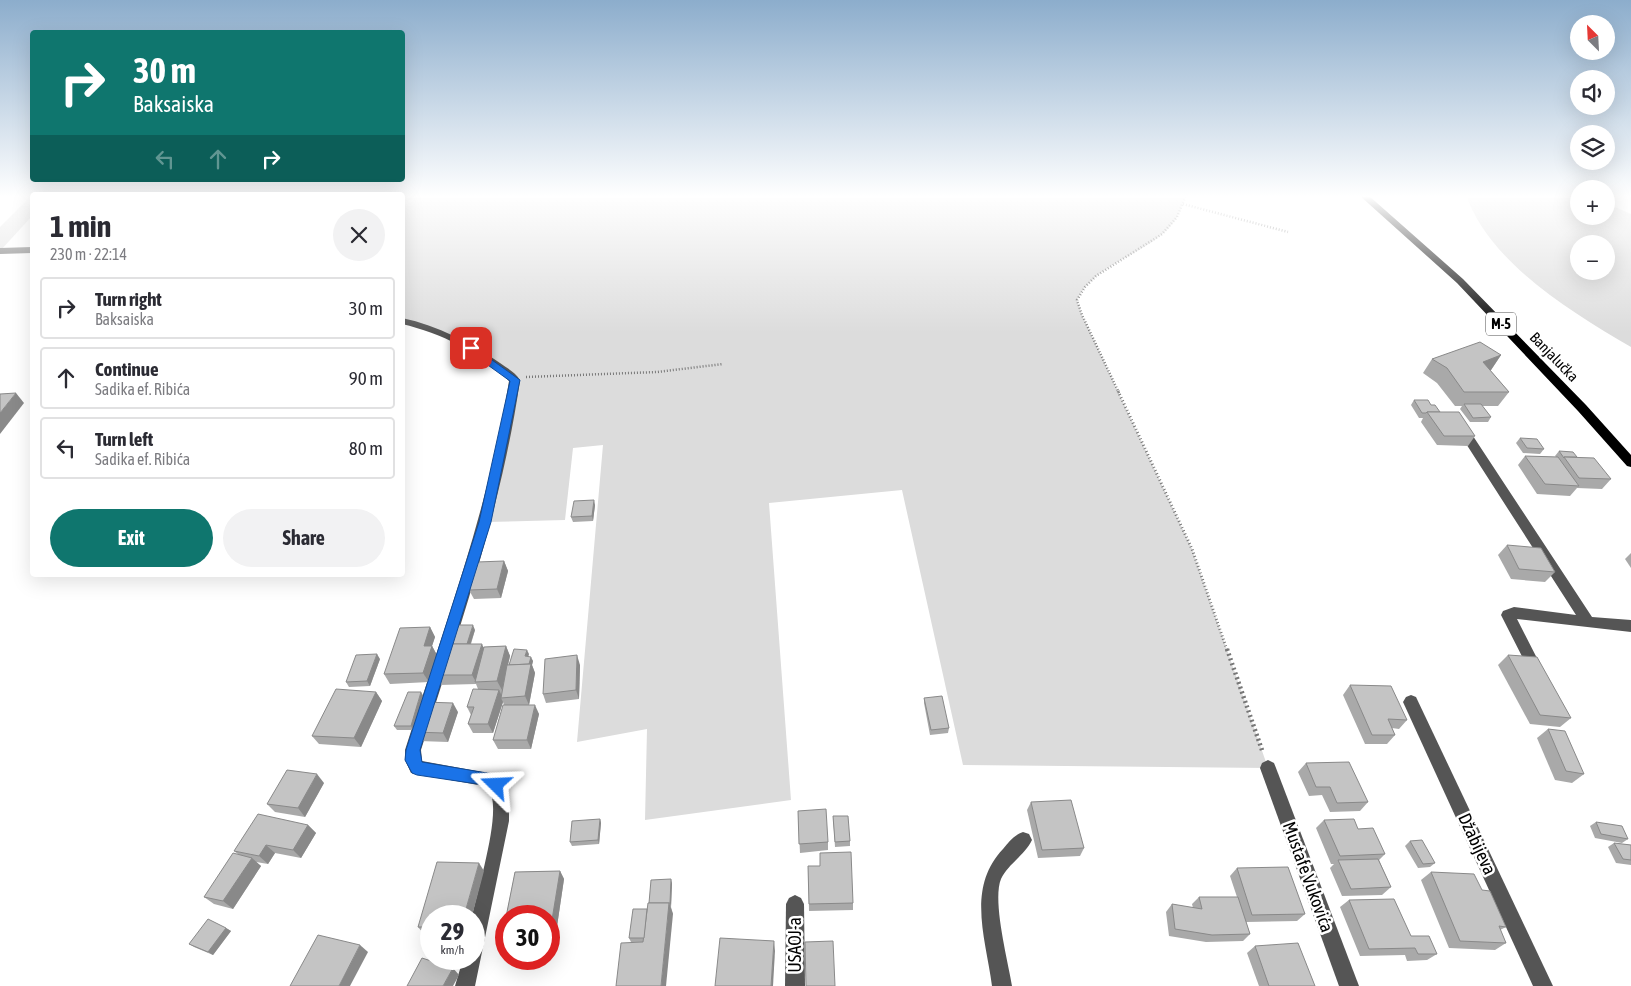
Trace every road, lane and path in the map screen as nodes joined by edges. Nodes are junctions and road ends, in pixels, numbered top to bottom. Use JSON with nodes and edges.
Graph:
{"nodes":[{"id":1,"x":1151,"y":241,"type":"edge"},
{"id":2,"x":1415,"y":241,"type":"edge"},
{"id":3,"x":30,"y":250,"type":"edge"},
{"id":4,"x":0,"y":251,"type":"edge"},
{"id":5,"x":405,"y":321,"type":"edge"},
{"id":6,"x":723,"y":364,"type":"dead end"},
{"id":7,"x":513,"y":378,"type":"junction"},
{"id":8,"x":1469,"y":439,"type":"edge"},
{"id":9,"x":1631,"y":463,"type":"edge"},
{"id":10,"x":1588,"y":622,"type":"junction"},
{"id":11,"x":1631,"y":626,"type":"edge"},
{"id":12,"x":1543,"y":684,"type":"edge"},
{"id":13,"x":1411,"y":702,"type":"dead end"},
{"id":14,"x":1268,"y":768,"type":"joint"},
{"id":15,"x":1023,"y":840,"type":"dead end"},
{"id":16,"x":795,"y":904,"type":"dead end"},
{"id":17,"x":483,"y":905,"type":"edge"},
{"id":18,"x":469,"y":970,"type":"edge"},
{"id":19,"x":465,"y":986,"type":"edge"},
{"id":20,"x":795,"y":986,"type":"edge"},
{"id":21,"x":1002,"y":986,"type":"edge"},
{"id":22,"x":1349,"y":986,"type":"edge"},
{"id":23,"x":1543,"y":986,"type":"edge"}],
"edges":[{"from":1,"to":14,"type":"path"},
{"from":2,"to":9,"type":"main road","name":"Banjalučka","number":"M-5"},
{"from":3,"to":4,"type":"street"},
{"from":5,"to":7,"type":"street"},
{"from":6,"to":7,"type":"path"},
{"from":7,"to":17,"type":"street"},
{"from":8,"to":10,"type":"street"},
{"from":10,"to":11,"type":"street"},
{"from":10,"to":12,"type":"street"},
{"from":13,"to":23,"type":"street","name":"Džabijeva"},
{"from":14,"to":22,"type":"street","name":"Mustafe Vukovića"},
{"from":15,"to":21,"type":"street"},
{"from":16,"to":20,"type":"street","name":"USAOJ-a"},
{"from":18,"to":19,"type":"street"}]}
